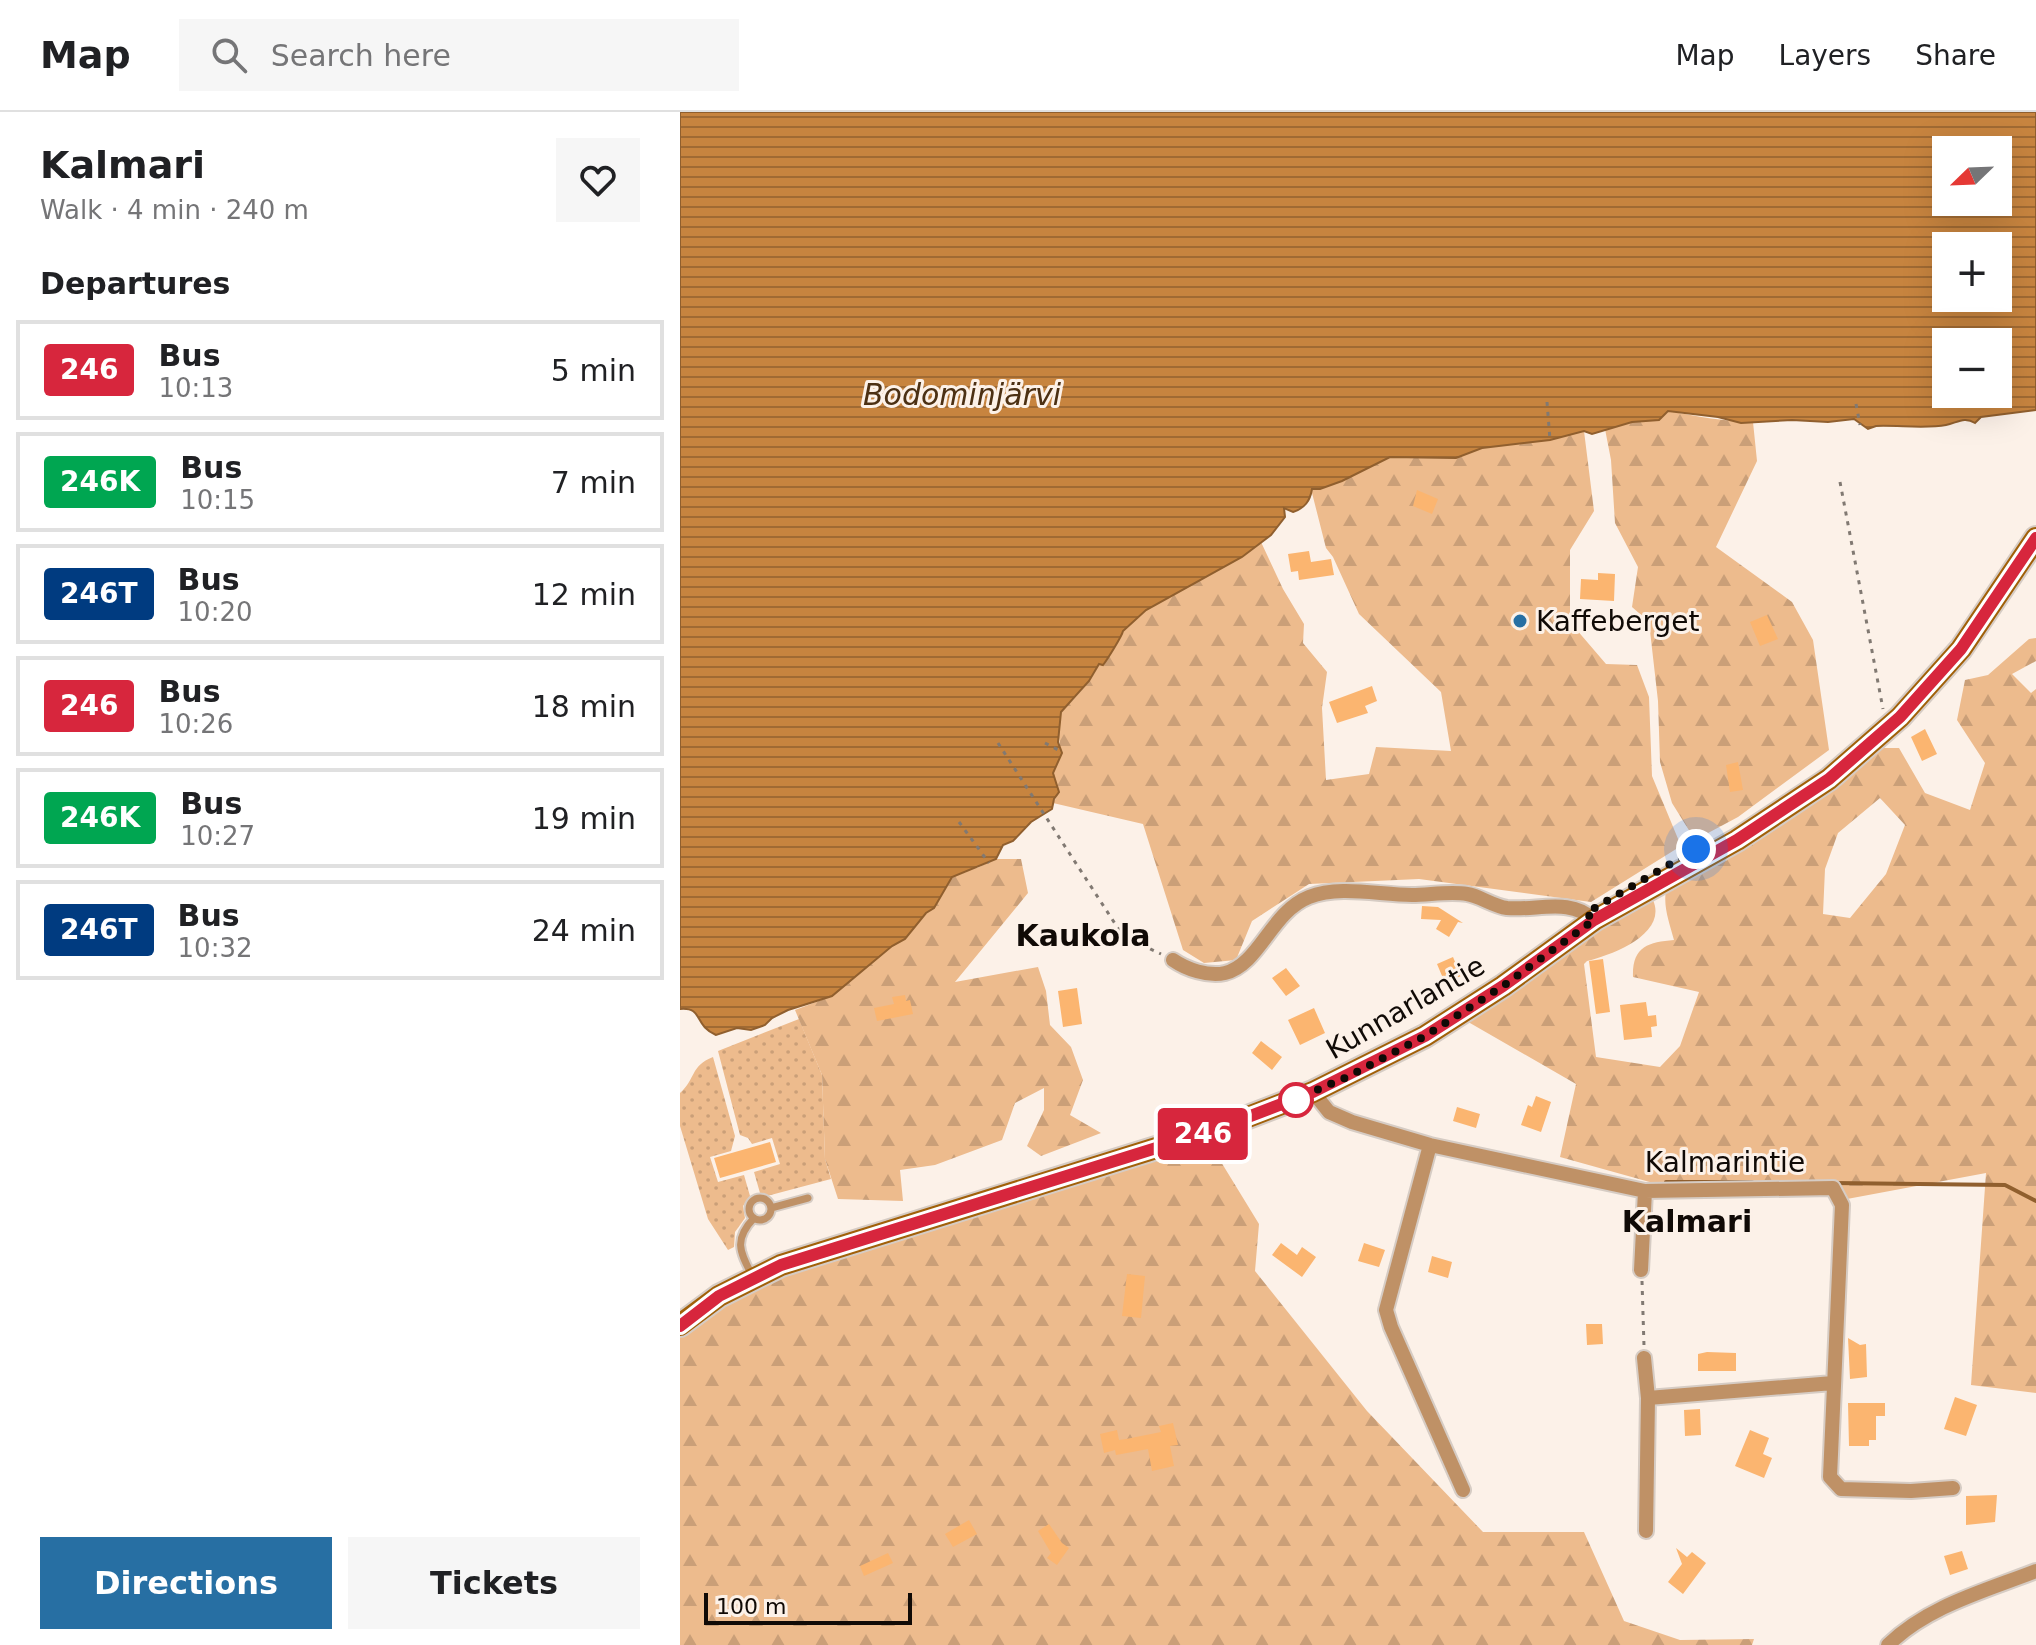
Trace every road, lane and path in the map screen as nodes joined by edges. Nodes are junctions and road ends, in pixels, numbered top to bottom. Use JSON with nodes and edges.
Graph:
{"nodes":[{"id":1,"x":1547,"y":402,"type":"dead end"},
{"id":2,"x":1856,"y":404,"type":"dead end"},
{"id":3,"x":1860,"y":425,"type":"dead end"},
{"id":4,"x":1550,"y":440,"type":"dead end"},
{"id":5,"x":1840,"y":482,"type":"dead end"},
{"id":6,"x":2036,"y":538,"type":"edge"},
{"id":7,"x":1892,"y":700,"type":"dead end"},
{"id":8,"x":998,"y":743,"type":"dead end"},
{"id":9,"x":1045,"y":743,"type":"dead end"},
{"id":10,"x":1062,"y":752,"type":"dead end"},
{"id":11,"x":959,"y":822,"type":"dead end"},
{"id":12,"x":989,"y":863,"type":"dead end"},
{"id":13,"x":1594,"y":920,"type":"junction"},
{"id":14,"x":1173,"y":960,"type":"joint"},
{"id":15,"x":1313,"y":1092,"type":"junction"},
{"id":16,"x":1430,"y":1145,"type":"junction"},
{"id":17,"x":1645,"y":1191,"type":"junction"},
{"id":18,"x":808,"y":1198,"type":"dead end"},
{"id":19,"x":771,"y":1208,"type":"junction"},
{"id":20,"x":754,"y":1218,"type":"junction"},
{"id":21,"x":1641,"y":1270,"type":"joint"},
{"id":22,"x":753,"y":1277,"type":"junction"},
{"id":23,"x":680,"y":1325,"type":"edge"},
{"id":24,"x":1644,"y":1358,"type":"joint"},
{"id":25,"x":1833,"y":1383,"type":"junction"},
{"id":26,"x":1648,"y":1398,"type":"junction"},
{"id":27,"x":1953,"y":1488,"type":"dead end"},
{"id":28,"x":1463,"y":1490,"type":"dead end"},
{"id":29,"x":1646,"y":1531,"type":"dead end"},
{"id":30,"x":2036,"y":1571,"type":"edge"},
{"id":31,"x":1895,"y":1642,"type":"edge"}],
"edges":[{"from":1,"to":4,"type":"path"},
{"from":2,"to":3,"type":"path"},
{"from":5,"to":7,"type":"path"},
{"from":6,"to":13,"type":"main road","name":"Kunnarlantie"},
{"from":8,"to":14,"type":"path"},
{"from":9,"to":10,"type":"path"},
{"from":11,"to":12,"type":"path"},
{"from":13,"to":14,"type":"street"},
{"from":13,"to":15,"type":"main road","name":"Kunnarlantie"},
{"from":15,"to":16,"type":"street","name":"Kalmarintie"},
{"from":15,"to":22,"type":"main road","name":"Kunnarlantie"},
{"from":16,"to":17,"type":"street","name":"Kalmarintie"},
{"from":16,"to":28,"type":"street"},
{"from":17,"to":21,"type":"street"},
{"from":17,"to":25,"type":"street","name":"Kalmarintie"},
{"from":18,"to":19,"type":"lane"},
{"from":19,"to":20,"type":"lane"},
{"from":19,"to":20,"type":"lane"},
{"from":20,"to":22,"type":"lane"},
{"from":21,"to":24,"type":"path"},
{"from":22,"to":23,"type":"main road","name":"Kunnarlantie"},
{"from":24,"to":26,"type":"street"},
{"from":25,"to":26,"type":"street"},
{"from":25,"to":27,"type":"street","name":"Kalmarintie"},
{"from":26,"to":29,"type":"street"},
{"from":30,"to":31,"type":"street"}]}
